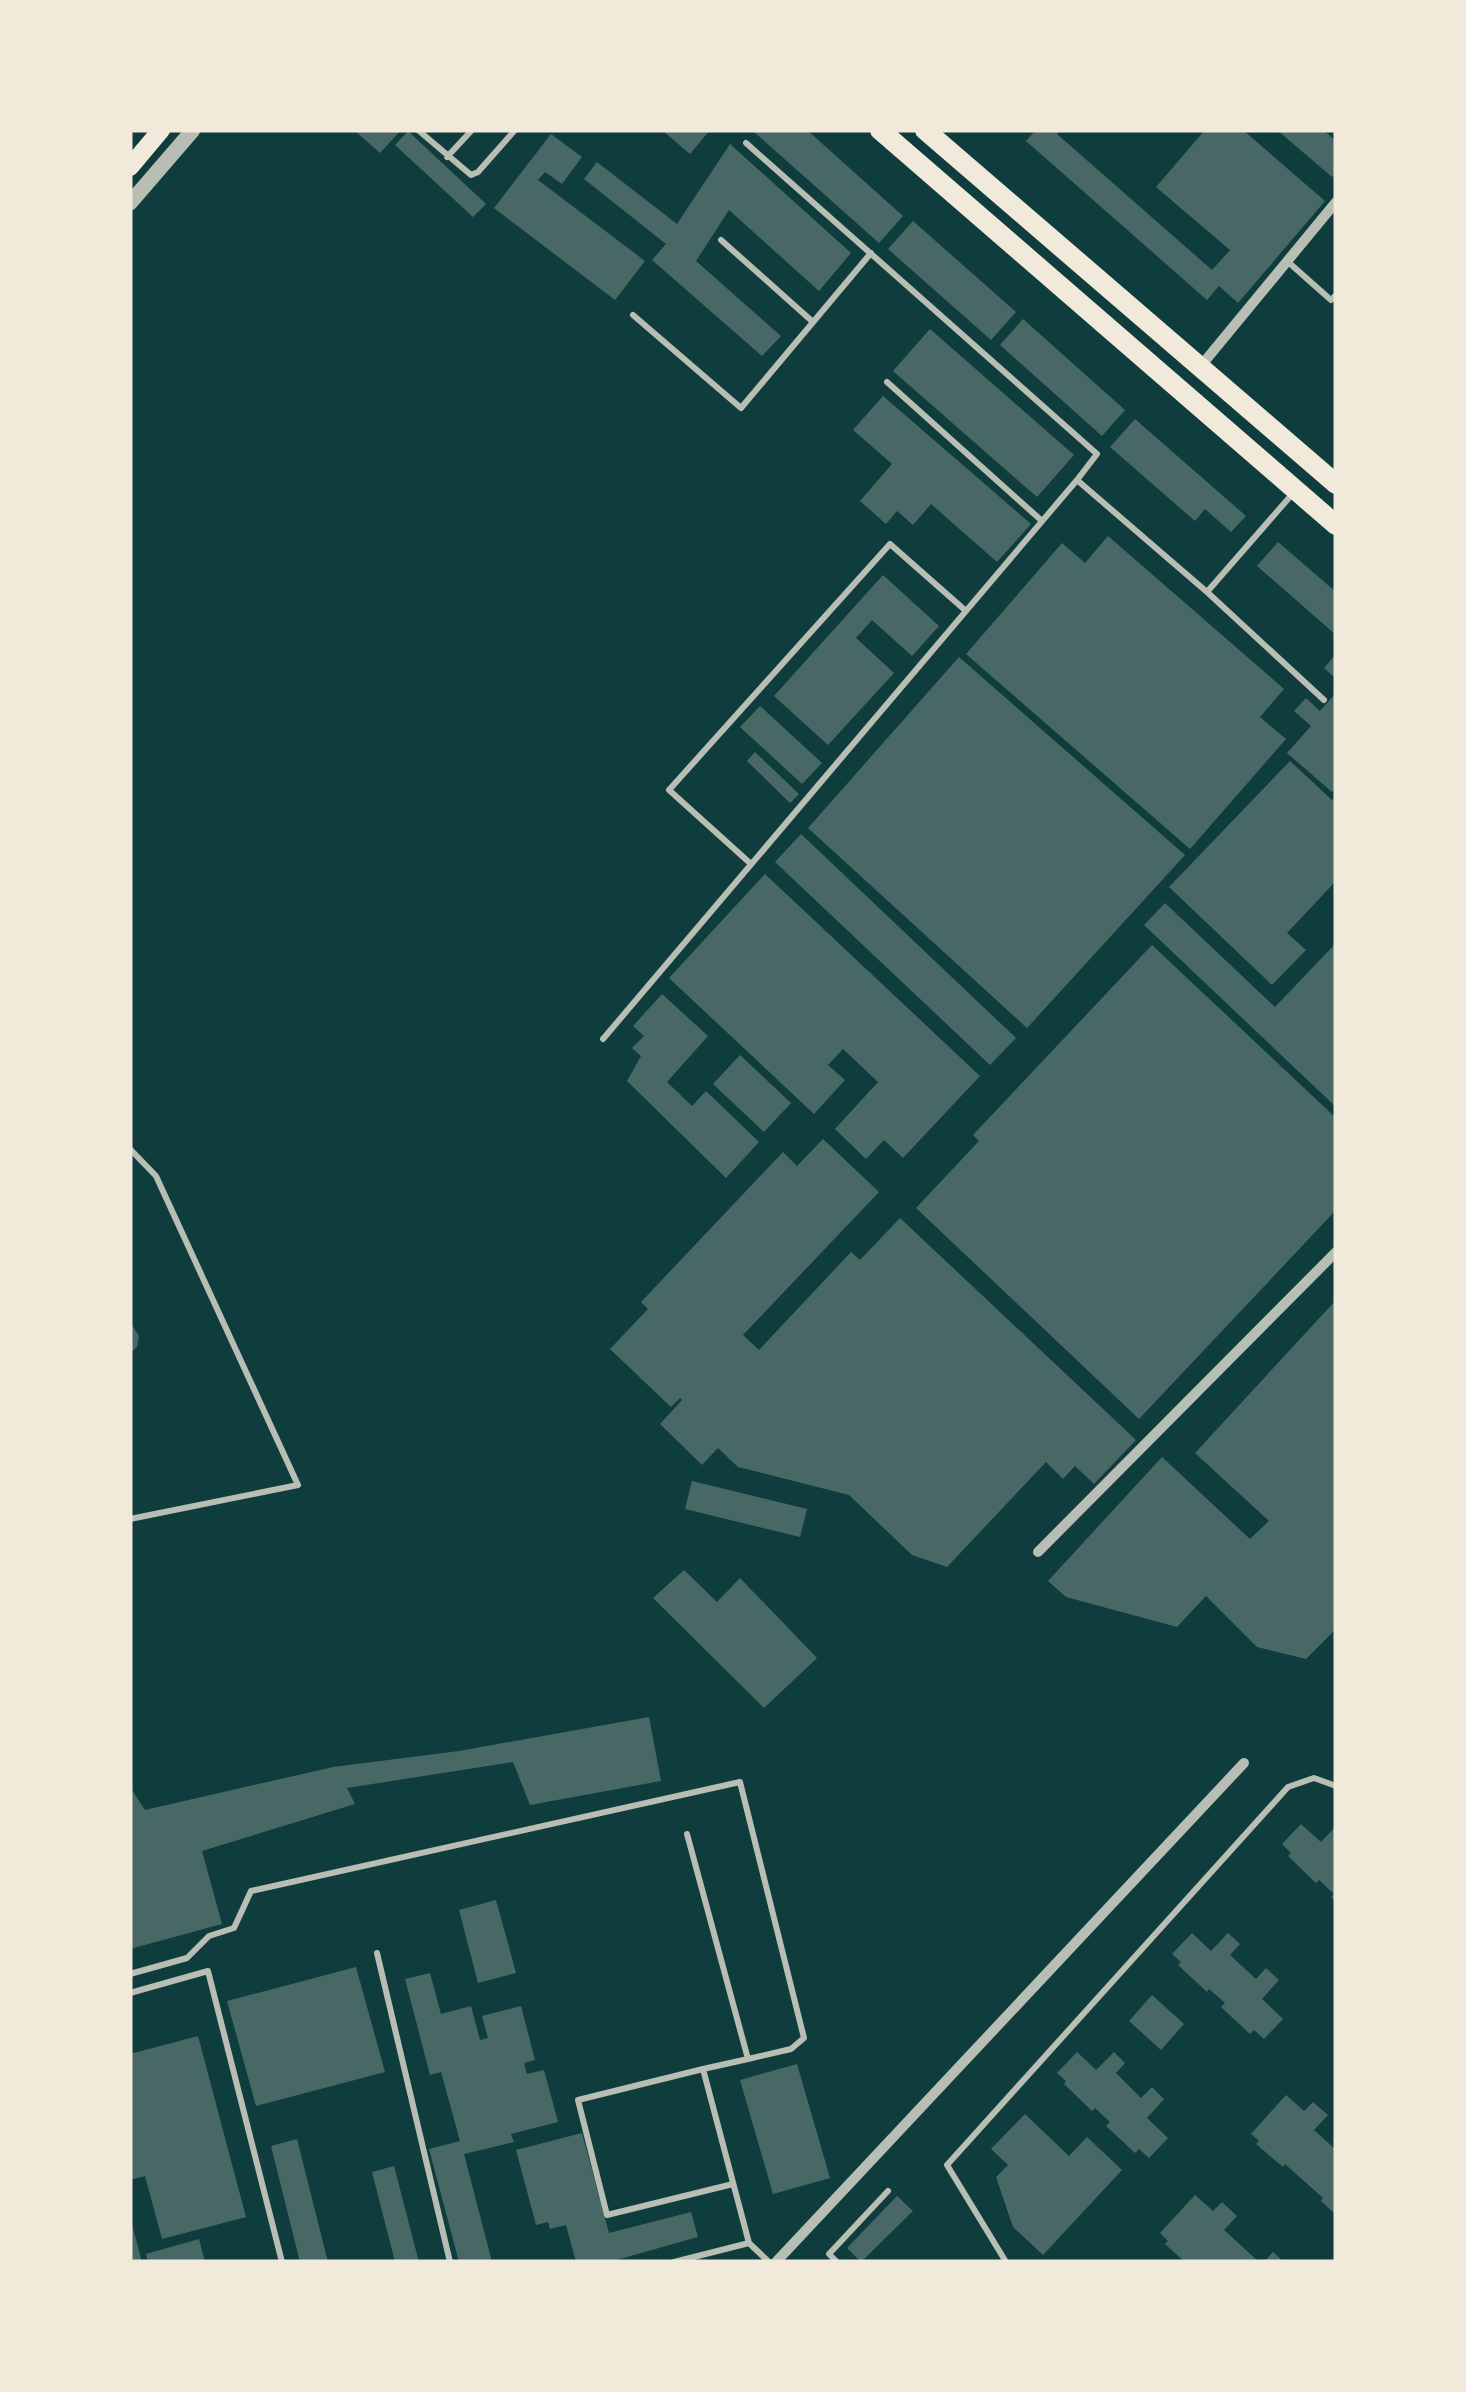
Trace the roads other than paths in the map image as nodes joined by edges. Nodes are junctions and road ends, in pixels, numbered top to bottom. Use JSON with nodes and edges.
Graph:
{"nodes":[{"id":1,"x":162,"y":130,"type":"edge"},
{"id":2,"x":193,"y":130,"type":"edge"},
{"id":3,"x":418,"y":130,"type":"edge"},
{"id":4,"x":472,"y":130,"type":"edge"},
{"id":5,"x":515,"y":130,"type":"edge"},
{"id":6,"x":880,"y":130,"type":"edge"},
{"id":7,"x":925,"y":130,"type":"edge"},
{"id":8,"x":746,"y":142,"type":"dead end"},
{"id":9,"x":447,"y":156,"type":"junction"},
{"id":10,"x":130,"y":167,"type":"edge"},
{"id":11,"x":1336,"y":202,"type":"edge"},
{"id":12,"x":130,"y":203,"type":"edge"},
{"id":13,"x":720,"y":240,"type":"dead end"},
{"id":14,"x":870,"y":253,"type":"junction"},
{"id":15,"x":1287,"y":262,"type":"junction"},
{"id":16,"x":1336,"y":295,"type":"edge"},
{"id":17,"x":633,"y":316,"type":"dead end"},
{"id":18,"x":813,"y":322,"type":"junction"},
{"id":19,"x":1199,"y":368,"type":"junction"},
{"id":20,"x":887,"y":382,"type":"dead end"},
{"id":21,"x":1078,"y":480,"type":"junction"},
{"id":22,"x":1336,"y":484,"type":"edge"},
{"id":23,"x":1296,"y":490,"type":"junction"},
{"id":24,"x":1042,"y":521,"type":"junction"},
{"id":25,"x":1336,"y":525,"type":"edge"},
{"id":26,"x":1207,"y":592,"type":"junction"},
{"id":27,"x":966,"y":612,"type":"junction"},
{"id":28,"x":1324,"y":700,"type":"dead end"},
{"id":29,"x":751,"y":864,"type":"junction"},
{"id":30,"x":603,"y":1039,"type":"dead end"},
{"id":31,"x":130,"y":1149,"type":"edge"},
{"id":32,"x":1336,"y":1252,"type":"edge"},
{"id":33,"x":130,"y":1519,"type":"edge"},
{"id":34,"x":1038,"y":1552,"type":"dead end"},
{"id":35,"x":1244,"y":1763,"type":"dead end"},
{"id":36,"x":1336,"y":1786,"type":"edge"},
{"id":37,"x":687,"y":1834,"type":"dead end"},
{"id":38,"x":377,"y":1952,"type":"dead end"},
{"id":39,"x":130,"y":1974,"type":"edge"},
{"id":40,"x":130,"y":1992,"type":"edge"},
{"id":41,"x":748,"y":2058,"type":"junction"},
{"id":42,"x":703,"y":2069,"type":"junction"},
{"id":43,"x":733,"y":2184,"type":"junction"},
{"id":44,"x":888,"y":2190,"type":"dead end"},
{"id":45,"x":748,"y":2242,"type":"junction"},
{"id":46,"x":282,"y":2262,"type":"edge"},
{"id":47,"x":450,"y":2262,"type":"edge"},
{"id":48,"x":674,"y":2262,"type":"edge"},
{"id":49,"x":769,"y":2262,"type":"edge"},
{"id":50,"x":776,"y":2262,"type":"edge"},
{"id":51,"x":837,"y":2262,"type":"edge"},
{"id":52,"x":1006,"y":2262,"type":"edge"}],
"edges":[{"from":1,"to":10,"type":"main road"},
{"from":2,"to":12,"type":"street"},
{"from":3,"to":9,"type":"lane"},
{"from":4,"to":9,"type":"lane"},
{"from":5,"to":9,"type":"lane"},
{"from":6,"to":23,"type":"main road"},
{"from":7,"to":19,"type":"main road"},
{"from":8,"to":14,"type":"lane"},
{"from":11,"to":15,"type":"street"},
{"from":13,"to":18,"type":"lane"},
{"from":14,"to":18,"type":"lane"},
{"from":14,"to":21,"type":"lane"},
{"from":15,"to":16,"type":"lane"},
{"from":15,"to":19,"type":"street"},
{"from":17,"to":18,"type":"lane"},
{"from":19,"to":22,"type":"main road"},
{"from":20,"to":24,"type":"lane"},
{"from":21,"to":24,"type":"lane"},
{"from":21,"to":26,"type":"lane"},
{"from":23,"to":25,"type":"main road"},
{"from":23,"to":26,"type":"lane"},
{"from":24,"to":27,"type":"lane"},
{"from":26,"to":28,"type":"lane"},
{"from":27,"to":29,"type":"lane"},
{"from":27,"to":29,"type":"lane"},
{"from":29,"to":30,"type":"lane"},
{"from":31,"to":33,"type":"lane"},
{"from":32,"to":34,"type":"street"},
{"from":35,"to":50,"type":"street"},
{"from":36,"to":52,"type":"lane"},
{"from":37,"to":41,"type":"lane"},
{"from":38,"to":47,"type":"lane"},
{"from":39,"to":41,"type":"lane"},
{"from":40,"to":46,"type":"lane"},
{"from":41,"to":42,"type":"lane"},
{"from":42,"to":43,"type":"lane"},
{"from":42,"to":43,"type":"lane"},
{"from":43,"to":45,"type":"lane"},
{"from":44,"to":51,"type":"lane"},
{"from":45,"to":48,"type":"lane"},
{"from":45,"to":49,"type":"lane"}]}
